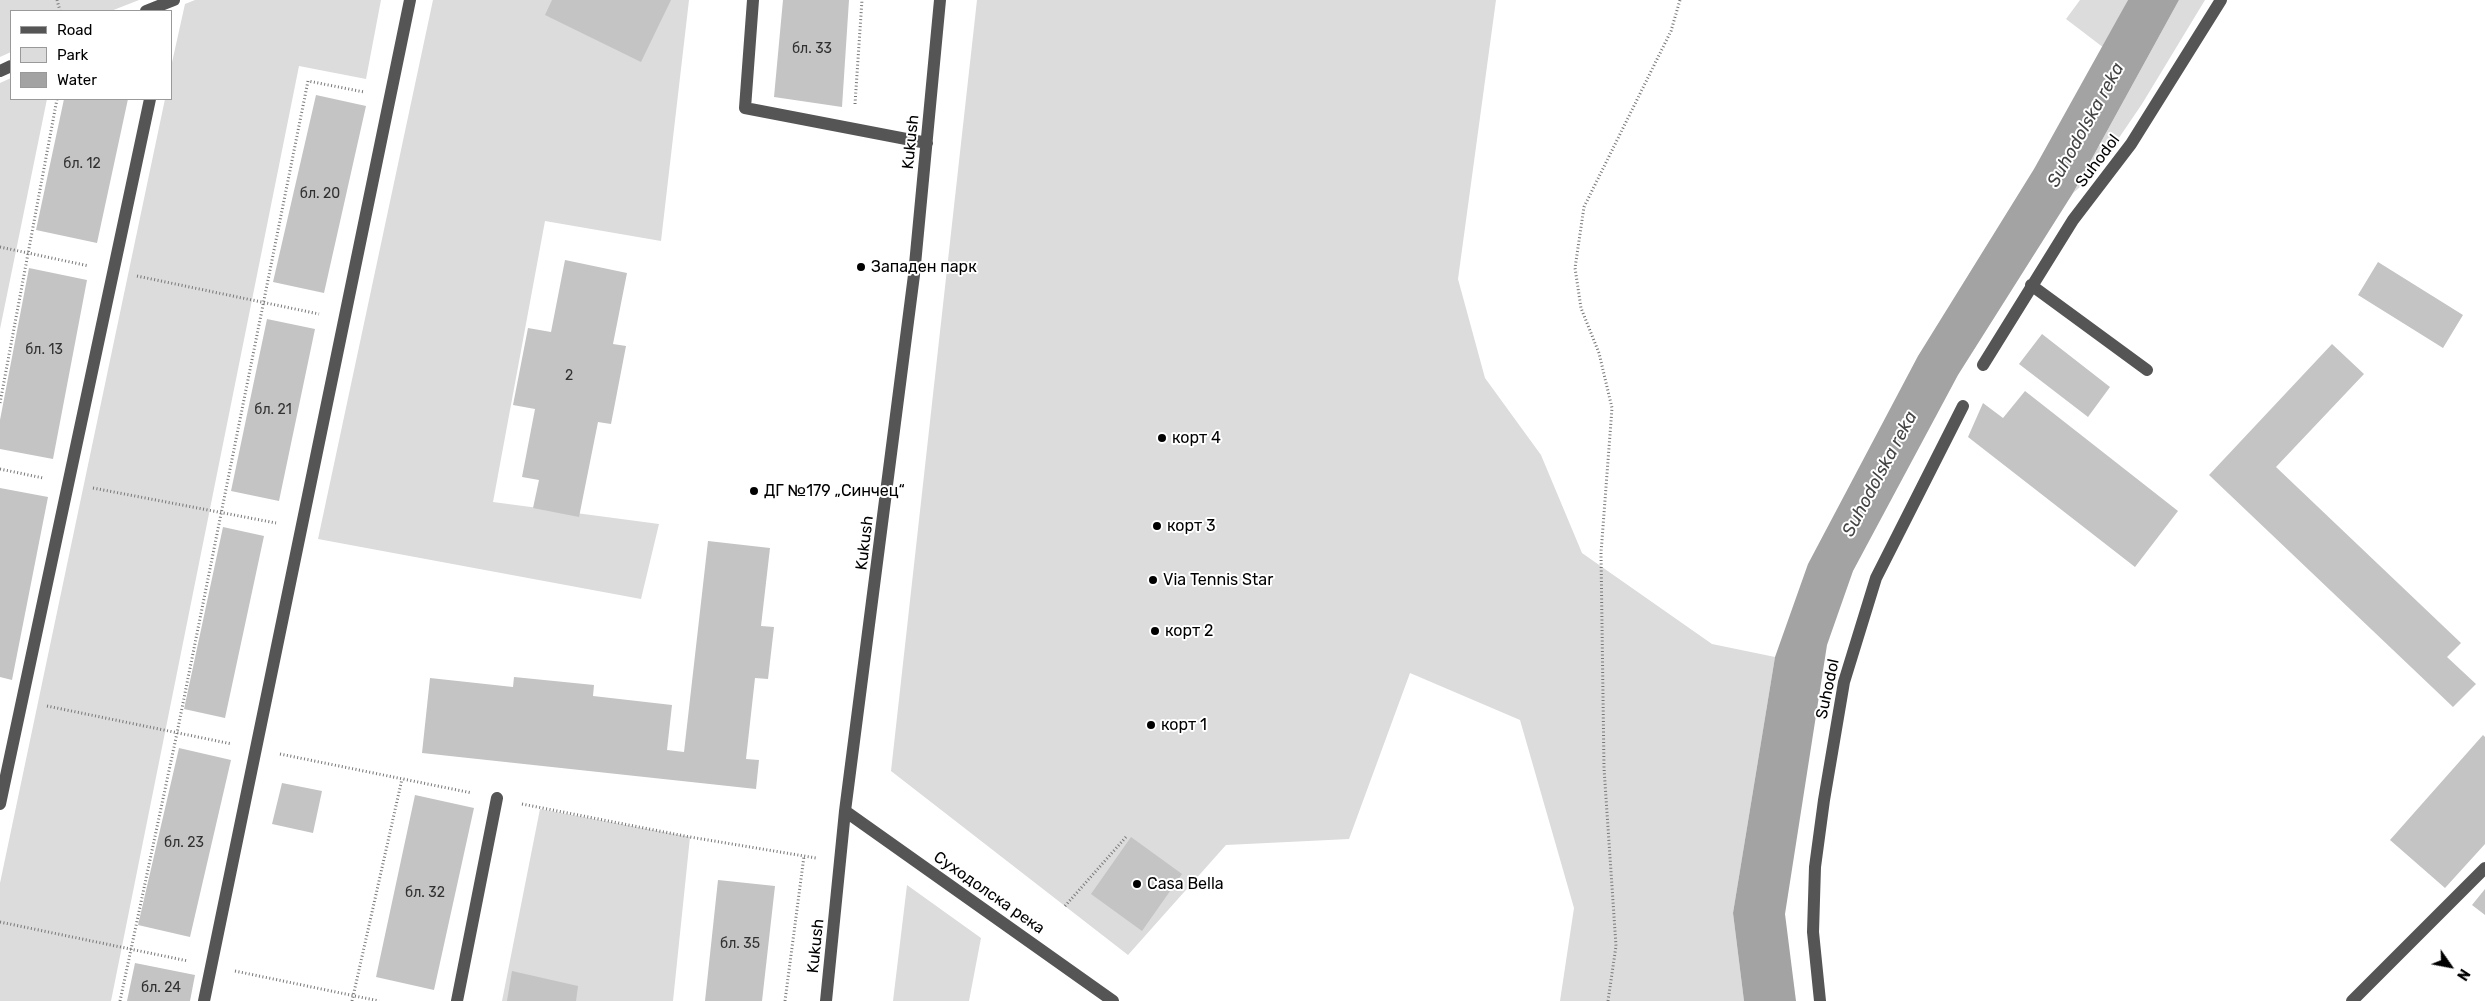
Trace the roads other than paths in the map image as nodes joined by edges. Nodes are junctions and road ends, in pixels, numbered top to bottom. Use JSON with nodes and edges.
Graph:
{"nodes":[{"id":1,"x":410,"y":0,"type":"edge"},
{"id":2,"x":753,"y":0,"type":"edge"},
{"id":3,"x":940,"y":0,"type":"edge"},
{"id":4,"x":2221,"y":0,"type":"edge"},
{"id":5,"x":171,"y":4,"type":"edge"},
{"id":6,"x":150,"y":10,"type":"edge"},
{"id":7,"x":150,"y":100,"type":"edge"},
{"id":8,"x":928,"y":144,"type":"junction"},
{"id":9,"x":2031,"y":285,"type":"junction"},
{"id":10,"x":1983,"y":365,"type":"dead end"},
{"id":11,"x":2147,"y":370,"type":"dead end"},
{"id":12,"x":1963,"y":406,"type":"dead end"},
{"id":13,"x":497,"y":798,"type":"road end"},
{"id":14,"x":0,"y":804,"type":"edge"},
{"id":15,"x":846,"y":811,"type":"junction"},
{"id":16,"x":2485,"y":868,"type":"edge"},
{"id":17,"x":204,"y":1001,"type":"edge"},
{"id":18,"x":457,"y":1001,"type":"edge"},
{"id":19,"x":826,"y":1001,"type":"edge"},
{"id":20,"x":1113,"y":1001,"type":"edge"},
{"id":21,"x":1820,"y":1001,"type":"edge"},
{"id":22,"x":2352,"y":1001,"type":"edge"}],
"edges":[{"from":1,"to":17,"type":"street"},
{"from":2,"to":8,"type":"street"},
{"from":3,"to":8,"type":"street","name":"Kukush"},
{"from":4,"to":9,"type":"street","name":"Suhodol"},
{"from":5,"to":6,"type":"street"},
{"from":7,"to":14,"type":"street"},
{"from":8,"to":15,"type":"street","name":"Kukush"},
{"from":9,"to":10,"type":"street","name":"Suhodol"},
{"from":9,"to":11,"type":"street"},
{"from":12,"to":21,"type":"street","name":"Suhodol"},
{"from":13,"to":18,"type":"street"},
{"from":15,"to":19,"type":"street","name":"Kukush"},
{"from":15,"to":20,"type":"street","name":"Суходолска река"},
{"from":16,"to":22,"type":"street"}]}
